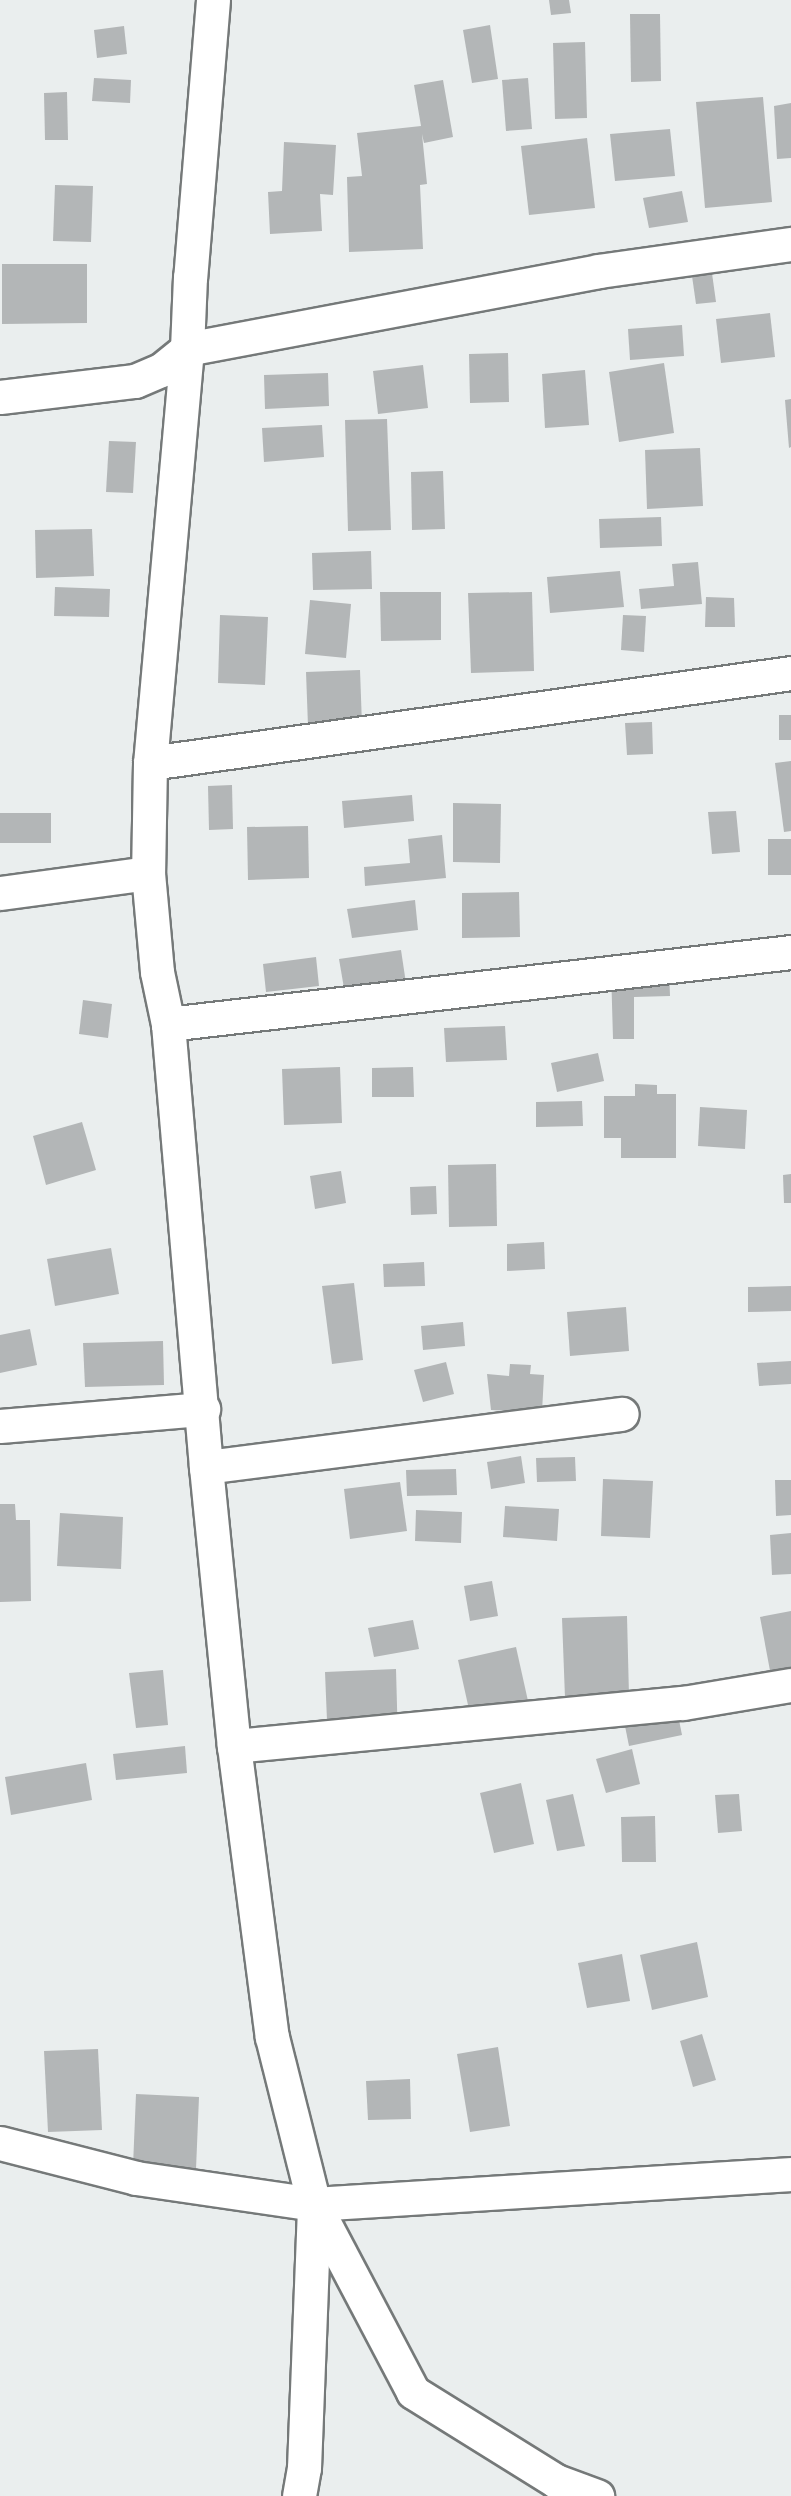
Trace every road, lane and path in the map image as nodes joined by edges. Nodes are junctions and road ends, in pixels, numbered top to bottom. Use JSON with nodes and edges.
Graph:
{"nodes":[{"id":1,"x":213,"y":0,"type":"edge"},
{"id":2,"x":791,"y":244,"type":"edge"},
{"id":3,"x":187,"y":349,"type":"junction"},
{"id":4,"x":0,"y":397,"type":"edge"},
{"id":5,"x":791,"y":673,"type":"edge"},
{"id":6,"x":150,"y":763,"type":"junction"},
{"id":7,"x":148,"y":873,"type":"junction"},
{"id":8,"x":0,"y":893,"type":"edge"},
{"id":9,"x":791,"y":952,"type":"edge"},
{"id":10,"x":168,"y":1024,"type":"junction"},
{"id":11,"x":202,"y":1409,"type":"junction"},
{"id":12,"x":622,"y":1414,"type":"dead end"},
{"id":13,"x":0,"y":1426,"type":"edge"},
{"id":14,"x":206,"y":1467,"type":"junction"},
{"id":15,"x":791,"y":1685,"type":"edge"},
{"id":16,"x":234,"y":1746,"type":"junction"},
{"id":17,"x":0,"y":2143,"type":"edge"},
{"id":18,"x":791,"y":2174,"type":"edge"},
{"id":19,"x":314,"y":2204,"type":"junction"},
{"id":20,"x":299,"y":2496,"type":"edge"},
{"id":21,"x":597,"y":2496,"type":"edge"}],
"edges":[{"from":1,"to":3,"type":"street"},
{"from":2,"to":3,"type":"street"},
{"from":3,"to":4,"type":"street"},
{"from":3,"to":6,"type":"street"},
{"from":5,"to":6,"type":"street"},
{"from":6,"to":7,"type":"street"},
{"from":7,"to":8,"type":"street"},
{"from":7,"to":10,"type":"street"},
{"from":9,"to":10,"type":"street"},
{"from":10,"to":11,"type":"street"},
{"from":11,"to":13,"type":"street"},
{"from":11,"to":14,"type":"street"},
{"from":12,"to":14,"type":"street"},
{"from":14,"to":16,"type":"street"},
{"from":15,"to":16,"type":"street"},
{"from":16,"to":19,"type":"street"},
{"from":17,"to":19,"type":"street"},
{"from":18,"to":19,"type":"street"},
{"from":19,"to":20,"type":"street"},
{"from":19,"to":21,"type":"street"}]}
